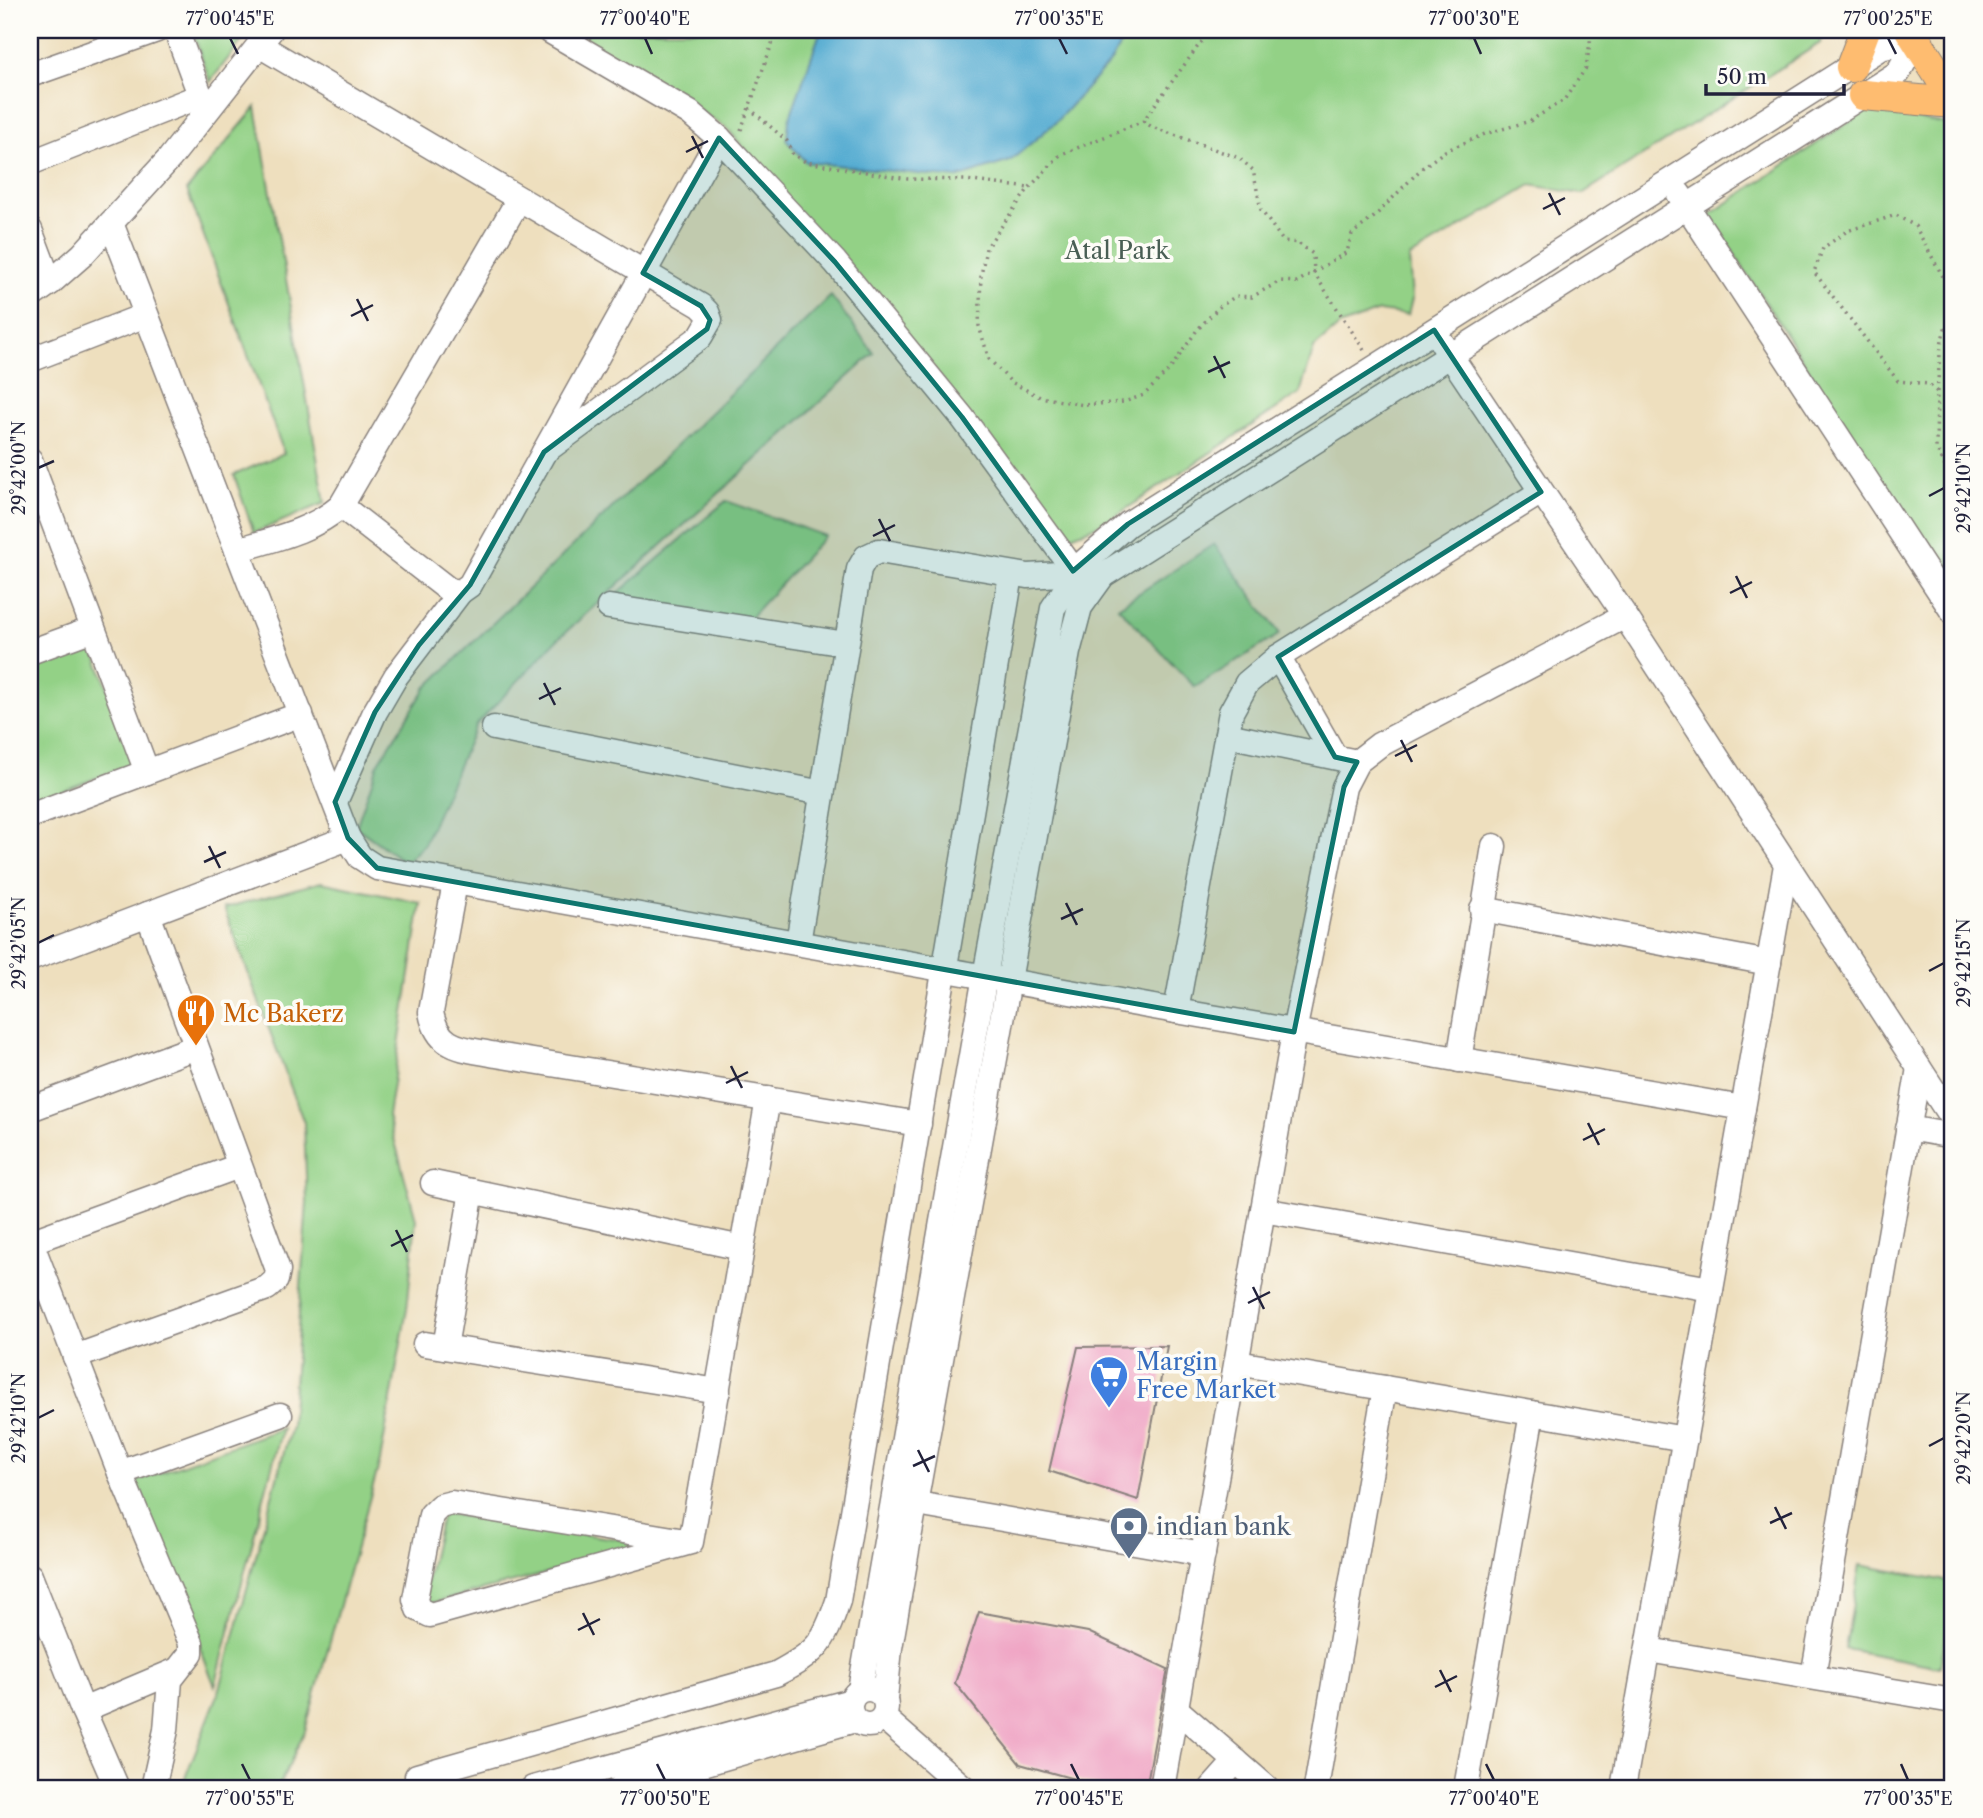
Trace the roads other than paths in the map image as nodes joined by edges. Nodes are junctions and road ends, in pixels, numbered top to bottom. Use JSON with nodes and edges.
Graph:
{"nodes":[{"id":1,"x":157,"y":30,"type":"edge"},
{"id":2,"x":176,"y":30,"type":"edge"},
{"id":3,"x":548,"y":30,"type":"edge"},
{"id":4,"x":1865,"y":30,"type":"edge"},
{"id":5,"x":1913,"y":35,"type":"edge"},
{"id":6,"x":265,"y":37,"type":"edge"},
{"id":7,"x":1851,"y":67,"type":"junction"},
{"id":8,"x":30,"y":75,"type":"edge"},
{"id":9,"x":1863,"y":95,"type":"junction"},
{"id":10,"x":1953,"y":97,"type":"edge"},
{"id":11,"x":1953,"y":103,"type":"edge"},
{"id":12,"x":203,"y":104,"type":"junction"},
{"id":13,"x":726,"y":146,"type":"junction"},
{"id":14,"x":30,"y":163,"type":"edge"},
{"id":15,"x":1671,"y":181,"type":"junction"},
{"id":16,"x":519,"y":199,"type":"junction"},
{"id":17,"x":1687,"y":207,"type":"junction"},
{"id":18,"x":111,"y":223,"type":"junction"},
{"id":19,"x":30,"y":230,"type":"edge"},
{"id":20,"x":643,"y":273,"type":"junction"},
{"id":21,"x":40,"y":290,"type":"edge"},
{"id":22,"x":146,"y":315,"type":"junction"},
{"id":23,"x":1434,"y":330,"type":"junction"},
{"id":24,"x":1451,"y":356,"type":"junction"},
{"id":25,"x":30,"y":360,"type":"edge"},
{"id":26,"x":544,"y":452,"type":"junction"},
{"id":27,"x":30,"y":460,"type":"edge"},
{"id":28,"x":1541,"y":492,"type":"junction"},
{"id":29,"x":341,"y":506,"type":"junction"},
{"id":30,"x":39,"y":515,"type":"edge"},
{"id":31,"x":237,"y":550,"type":"junction"},
{"id":32,"x":1011,"y":575,"type":"junction"},
{"id":33,"x":1083,"y":582,"type":"junction"},
{"id":34,"x":460,"y":592,"type":"junction"},
{"id":35,"x":609,"y":607,"type":"dead end"},
{"id":36,"x":1953,"y":612,"type":"edge"},
{"id":37,"x":1625,"y":616,"type":"junction"},
{"id":38,"x":93,"y":629,"type":"junction"},
{"id":39,"x":846,"y":644,"type":"junction"},
{"id":40,"x":30,"y":652,"type":"edge"},
{"id":41,"x":1278,"y":657,"type":"junction"},
{"id":42,"x":300,"y":714,"type":"junction"},
{"id":43,"x":494,"y":729,"type":"dead end"},
{"id":44,"x":1227,"y":734,"type":"junction"},
{"id":45,"x":1346,"y":760,"type":"junction"},
{"id":46,"x":147,"y":772,"type":"junction"},
{"id":47,"x":822,"y":793,"type":"junction"},
{"id":48,"x":335,"y":803,"type":"junction"},
{"id":49,"x":30,"y":816,"type":"edge"},
{"id":50,"x":348,"y":838,"type":"junction"},
{"id":51,"x":1494,"y":846,"type":"dead end"},
{"id":52,"x":1786,"y":865,"type":"junction"},
{"id":53,"x":455,"y":883,"type":"junction"},
{"id":54,"x":1482,"y":909,"type":"junction"},
{"id":55,"x":148,"y":914,"type":"junction"},
{"id":56,"x":798,"y":943,"type":"junction"},
{"id":57,"x":30,"y":959,"type":"edge"},
{"id":58,"x":1769,"y":963,"type":"junction"},
{"id":59,"x":946,"y":969,"type":"junction"},
{"id":60,"x":985,"y":976,"type":"junction"},
{"id":61,"x":1009,"y":981,"type":"junction"},
{"id":62,"x":1176,"y":1011,"type":"junction"},
{"id":63,"x":1294,"y":1031,"type":"junction"},
{"id":64,"x":196,"y":1047,"type":"junction"},
{"id":65,"x":1459,"y":1060,"type":"junction"},
{"id":66,"x":1919,"y":1068,"type":"junction"},
{"id":67,"x":768,"y":1098,"type":"junction"},
{"id":68,"x":1743,"y":1108,"type":"junction"},
{"id":69,"x":30,"y":1109,"type":"edge"},
{"id":70,"x":1953,"y":1119,"type":"edge"},
{"id":71,"x":919,"y":1124,"type":"junction"},
{"id":72,"x":1908,"y":1128,"type":"junction"},
{"id":73,"x":970,"y":1131,"type":"junction"},
{"id":74,"x":1953,"y":1136,"type":"edge"},
{"id":75,"x":239,"y":1166,"type":"junction"},
{"id":76,"x":433,"y":1183,"type":"dead end"},
{"id":77,"x":472,"y":1191,"type":"junction"},
{"id":78,"x":1263,"y":1210,"type":"junction"},
{"id":79,"x":30,"y":1242,"type":"edge"},
{"id":80,"x":742,"y":1248,"type":"junction"},
{"id":81,"x":1711,"y":1289,"type":"junction"},
{"id":82,"x":75,"y":1357,"type":"junction"},
{"id":83,"x":1237,"y":1363,"type":"junction"},
{"id":84,"x":1385,"y":1388,"type":"junction"},
{"id":85,"x":718,"y":1391,"type":"junction"},
{"id":86,"x":1532,"y":1413,"type":"junction"},
{"id":87,"x":280,"y":1415,"type":"dead end"},
{"id":88,"x":1685,"y":1438,"type":"junction"},
{"id":89,"x":120,"y":1473,"type":"junction"},
{"id":90,"x":904,"y":1502,"type":"junction"},
{"id":91,"x":691,"y":1542,"type":"junction"},
{"id":92,"x":1203,"y":1554,"type":"junction"},
{"id":93,"x":30,"y":1576,"type":"edge"},
{"id":94,"x":1648,"y":1650,"type":"junction"},
{"id":95,"x":175,"y":1671,"type":"junction"},
{"id":96,"x":1813,"y":1677,"type":"junction"},
{"id":97,"x":1953,"y":1701,"type":"edge"},
{"id":98,"x":855,"y":1704,"type":"junction"},
{"id":99,"x":884,"y":1708,"type":"junction"},
{"id":100,"x":1176,"y":1709,"type":"junction"},
{"id":101,"x":83,"y":1710,"type":"junction"},
{"id":102,"x":1236,"y":1761,"type":"junction"},
{"id":103,"x":417,"y":1776,"type":"dead end"},
{"id":104,"x":117,"y":1788,"type":"edge"},
{"id":105,"x":153,"y":1788,"type":"edge"},
{"id":106,"x":533,"y":1788,"type":"edge"},
{"id":107,"x":620,"y":1788,"type":"edge"},
{"id":108,"x":964,"y":1788,"type":"edge"},
{"id":109,"x":1162,"y":1788,"type":"edge"},
{"id":110,"x":1212,"y":1788,"type":"edge"},
{"id":111,"x":1267,"y":1788,"type":"edge"},
{"id":112,"x":1316,"y":1788,"type":"edge"},
{"id":113,"x":1466,"y":1788,"type":"edge"},
{"id":114,"x":1623,"y":1788,"type":"edge"}],
"edges":[{"from":1,"to":8,"type":"street"},
{"from":2,"to":12,"type":"street"},
{"from":3,"to":13,"type":"street"},
{"from":4,"to":7,"type":"main road"},
{"from":5,"to":7,"type":"street"},
{"from":5,"to":9,"type":"street"},
{"from":5,"to":10,"type":"main road"},
{"from":6,"to":12,"type":"street"},
{"from":6,"to":16,"type":"street"},
{"from":7,"to":15,"type":"street"},
{"from":9,"to":11,"type":"main road"},
{"from":9,"to":17,"type":"street"},
{"from":12,"to":14,"type":"street"},
{"from":12,"to":18,"type":"street"},
{"from":13,"to":20,"type":"street"},
{"from":13,"to":33,"type":"street"},
{"from":15,"to":17,"type":"street"},
{"from":15,"to":23,"type":"street"},
{"from":16,"to":20,"type":"street"},
{"from":16,"to":29,"type":"street"},
{"from":17,"to":24,"type":"street"},
{"from":17,"to":36,"type":"street"},
{"from":18,"to":21,"type":"street"},
{"from":18,"to":22,"type":"street"},
{"from":19,"to":21,"type":"street"},
{"from":20,"to":26,"type":"street"},
{"from":20,"to":26,"type":"street"},
{"from":22,"to":25,"type":"street"},
{"from":22,"to":31,"type":"street"},
{"from":23,"to":24,"type":"street"},
{"from":23,"to":33,"type":"street"},
{"from":24,"to":28,"type":"street"},
{"from":24,"to":33,"type":"street"},
{"from":26,"to":34,"type":"street"},
{"from":27,"to":30,"type":"street"},
{"from":28,"to":37,"type":"street"},
{"from":28,"to":41,"type":"street"},
{"from":29,"to":31,"type":"street"},
{"from":29,"to":34,"type":"street"},
{"from":30,"to":38,"type":"street"},
{"from":31,"to":42,"type":"street"},
{"from":32,"to":33,"type":"street"},
{"from":32,"to":39,"type":"street"},
{"from":32,"to":59,"type":"street"},
{"from":33,"to":60,"type":"street"},
{"from":33,"to":61,"type":"street"},
{"from":34,"to":48,"type":"street"},
{"from":35,"to":39,"type":"street"},
{"from":37,"to":45,"type":"street"},
{"from":37,"to":52,"type":"street"},
{"from":38,"to":40,"type":"street"},
{"from":38,"to":46,"type":"street"},
{"from":39,"to":47,"type":"street"},
{"from":41,"to":44,"type":"street"},
{"from":41,"to":45,"type":"street"},
{"from":42,"to":46,"type":"street"},
{"from":42,"to":48,"type":"street"},
{"from":43,"to":47,"type":"street"},
{"from":44,"to":45,"type":"street"},
{"from":44,"to":62,"type":"street"},
{"from":45,"to":63,"type":"street"},
{"from":46,"to":49,"type":"street"},
{"from":47,"to":56,"type":"street"},
{"from":48,"to":50,"type":"street"},
{"from":50,"to":53,"type":"street"},
{"from":50,"to":55,"type":"street"},
{"from":51,"to":54,"type":"street"},
{"from":52,"to":58,"type":"street"},
{"from":52,"to":66,"type":"street"},
{"from":53,"to":56,"type":"street"},
{"from":53,"to":67,"type":"street"},
{"from":54,"to":58,"type":"street"},
{"from":54,"to":65,"type":"street"},
{"from":55,"to":57,"type":"street"},
{"from":55,"to":64,"type":"street"},
{"from":56,"to":59,"type":"street"},
{"from":58,"to":68,"type":"street"},
{"from":59,"to":60,"type":"street"},
{"from":59,"to":71,"type":"street"},
{"from":60,"to":61,"type":"street"},
{"from":60,"to":73,"type":"street"},
{"from":61,"to":62,"type":"street"},
{"from":61,"to":73,"type":"street"},
{"from":62,"to":63,"type":"street"},
{"from":63,"to":65,"type":"street"},
{"from":63,"to":78,"type":"street"},
{"from":64,"to":69,"type":"street"},
{"from":64,"to":75,"type":"street"},
{"from":65,"to":68,"type":"street"},
{"from":66,"to":70,"type":"street"},
{"from":66,"to":72,"type":"street"},
{"from":67,"to":71,"type":"street"},
{"from":67,"to":80,"type":"street"},
{"from":68,"to":81,"type":"street"},
{"from":71,"to":103,"type":"street"},
{"from":72,"to":74,"type":"street"},
{"from":72,"to":96,"type":"street"},
{"from":73,"to":90,"type":"street"},
{"from":75,"to":79,"type":"street"},
{"from":75,"to":82,"type":"street"},
{"from":76,"to":77,"type":"street"},
{"from":77,"to":80,"type":"street"},
{"from":77,"to":85,"type":"street"},
{"from":78,"to":81,"type":"street"},
{"from":78,"to":83,"type":"street"},
{"from":79,"to":82,"type":"street"},
{"from":80,"to":85,"type":"street"},
{"from":81,"to":88,"type":"street"},
{"from":82,"to":89,"type":"street"},
{"from":83,"to":84,"type":"street"},
{"from":83,"to":92,"type":"street"},
{"from":84,"to":86,"type":"street"},
{"from":84,"to":112,"type":"street"},
{"from":85,"to":91,"type":"street"},
{"from":86,"to":88,"type":"street"},
{"from":86,"to":113,"type":"street"},
{"from":87,"to":89,"type":"street"},
{"from":88,"to":94,"type":"street"},
{"from":89,"to":95,"type":"street"},
{"from":90,"to":92,"type":"street"},
{"from":90,"to":98,"type":"street"},
{"from":90,"to":99,"type":"street"},
{"from":91,"to":91,"type":"street"},
{"from":92,"to":100,"type":"street"},
{"from":93,"to":101,"type":"street"},
{"from":94,"to":96,"type":"street"},
{"from":94,"to":114,"type":"street"},
{"from":95,"to":101,"type":"street"},
{"from":95,"to":105,"type":"street"},
{"from":96,"to":97,"type":"street"},
{"from":98,"to":99,"type":"street"},
{"from":98,"to":99,"type":"street"},
{"from":98,"to":106,"type":"street"},
{"from":98,"to":107,"type":"street"},
{"from":99,"to":108,"type":"street"},
{"from":100,"to":102,"type":"street"},
{"from":100,"to":109,"type":"street"},
{"from":101,"to":104,"type":"street"},
{"from":102,"to":110,"type":"street"},
{"from":102,"to":111,"type":"street"}]}
